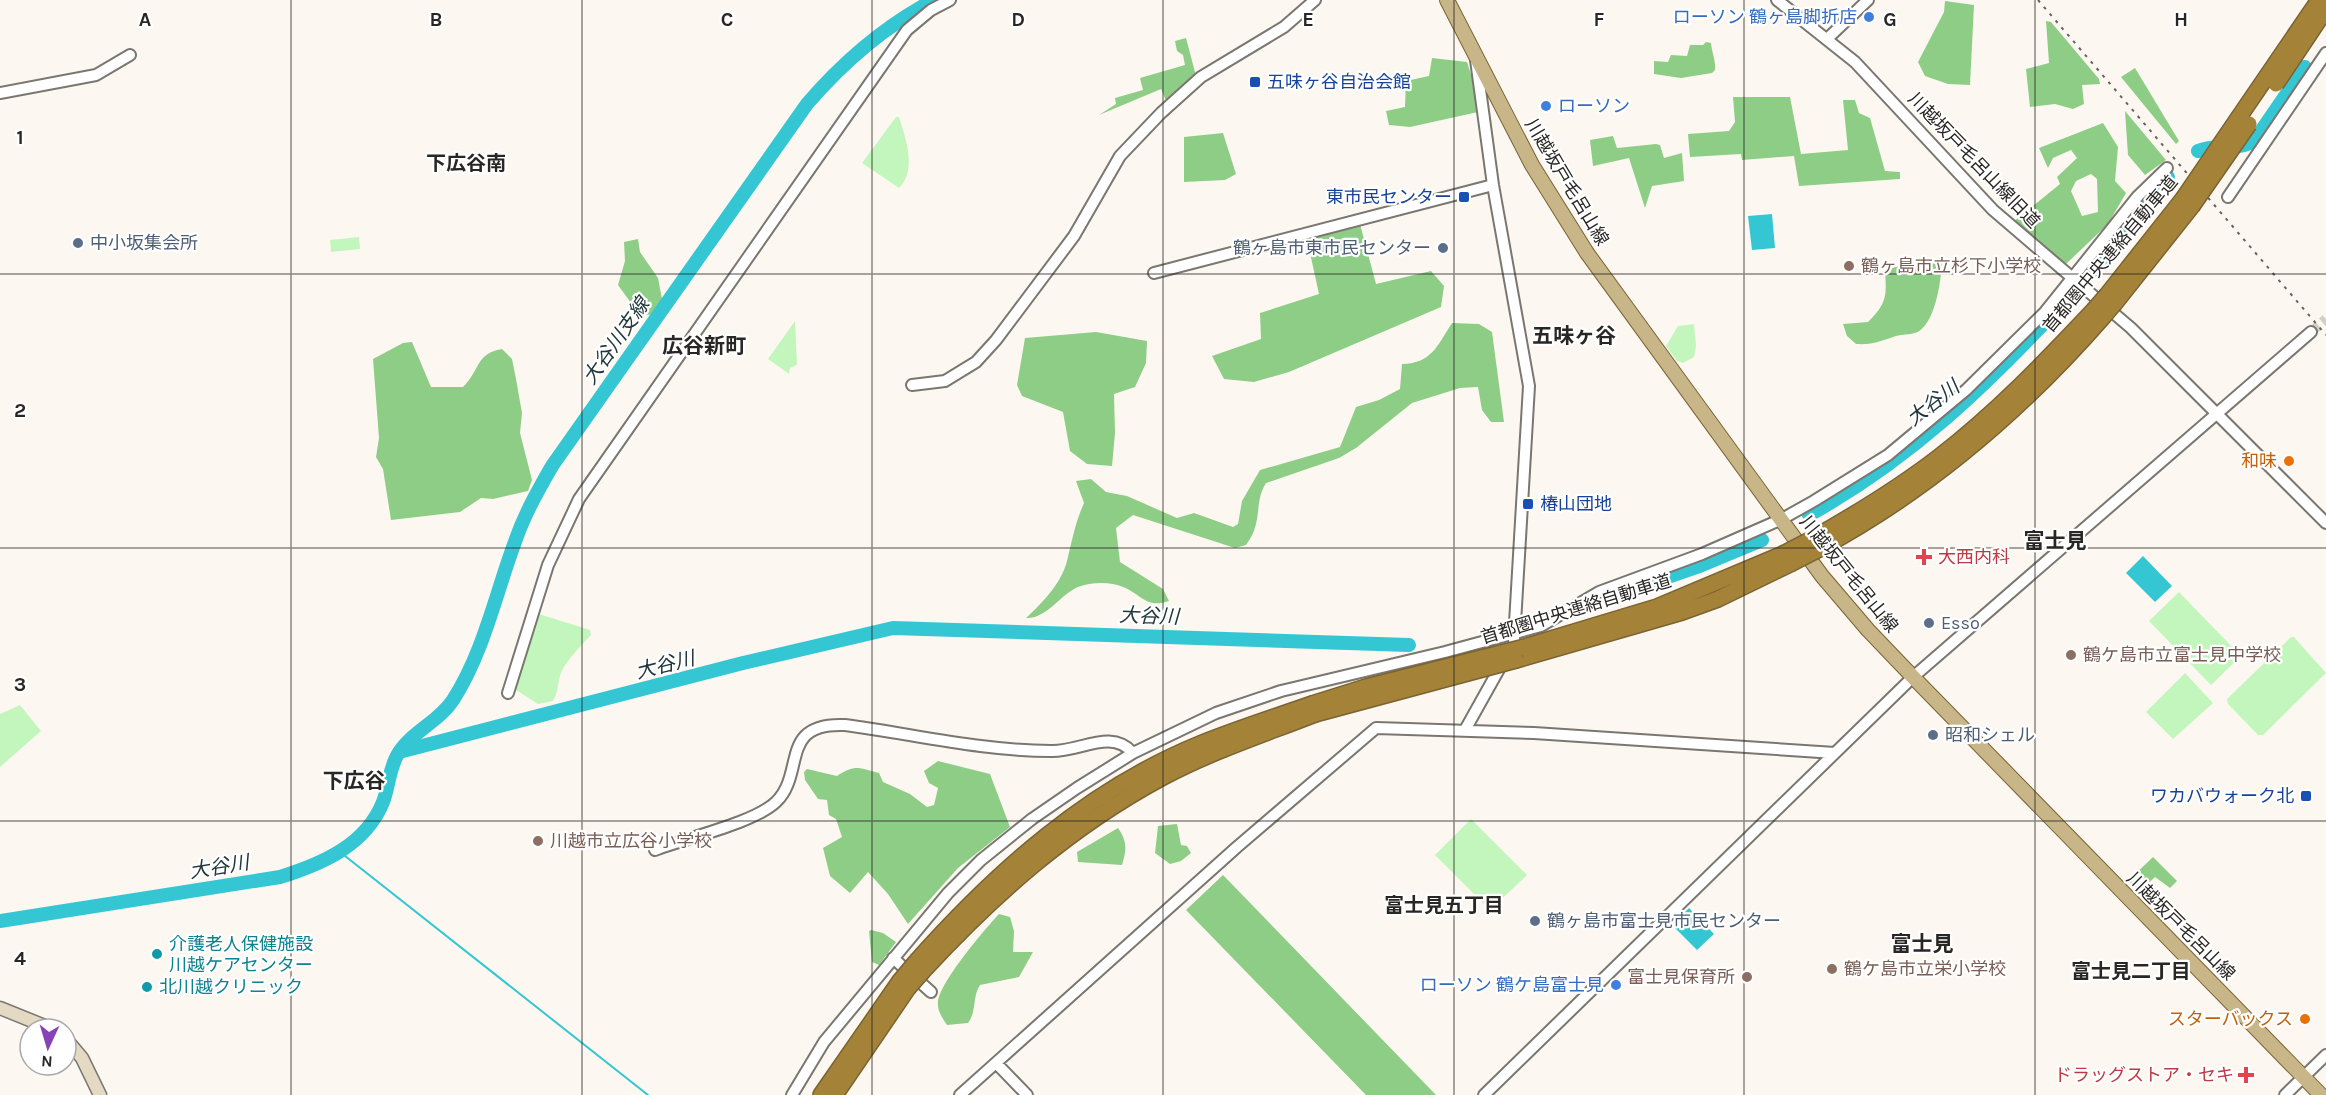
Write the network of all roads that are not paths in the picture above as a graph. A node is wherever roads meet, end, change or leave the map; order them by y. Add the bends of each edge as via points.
1 (950, 0) edge
2 (1316, 0) edge
3 (1447, 0) edge
4 (1777, 0) edge
5 (1868, 0) edge
6 (2319, 0) edge
7 (2326, 9) edge
8 (1828, 38) junction
9 (2326, 53) edge
10 (129, 55) dead end
11 (1475, 55) junction
12 (0, 93) edge
13 (2166, 168) dead end
14 (1493, 185) junction
15 (2228, 197) dead end
16 (2188, 203) junction
17 (1154, 273) dead end
18 (2075, 278) junction
19 (2311, 332) tunnel mouth
20 (912, 385) dead end
21 (2218, 414) junction
22 (1782, 519) junction
23 (2326, 523) edge
24 (1518, 647) junction
25 (1913, 678) junction
26 (508, 693) dead end
27 (1465, 730) junction
28 (1133, 753) junction
29 (1835, 753) junction
30 (655, 850) dead end
31 (893, 958) junction
32 (904, 984) junction
33 (931, 992) dead end
34 (0, 1008) edge
35 (22, 1017) edge
36 (78, 1053) edge
37 (2326, 1054) edge
38 (996, 1063) junction
39 (2303, 1077) junction
40 (100, 1095) edge
41 (792, 1095) edge
42 (821, 1095) edge
43 (835, 1095) edge
44 (960, 1095) edge
45 (1027, 1095) edge
46 (1484, 1095) edge
47 (2285, 1095) edge
48 (2321, 1095) edge

1 - 26 street via 908,30 579,499 548,565
2 - 20 street via 1284,27 1202,77 1120,156 1074,236 976,362 945,381
3 - 11 main road, 川越坂戸毛呂山線
4 - 8 street, 川越坂戸毛呂山線旧道
5 - 8 street
6 - 16 highway, 首都圏中央連絡自動車道, bridge
7 - 16 highway, 首都圏中央連絡自動車道, bridge
8 - 18 street, 川越坂戸毛呂山線旧道 via 1890,96 1993,210
9 - 15 street
10 - 12 street via 96,75
11 - 14 street
11 - 22 main road, 川越坂戸毛呂山線 via 1532,165 1587,253
13 - 18 street via 2138,196
14 - 17 street
14 - 24 street via 1529,387
16 - 24 highway, 首都圏中央連絡自動車道, bridge via 2061,365 1966,451 1895,504 1718,599 1682,612
18 - 21 street, 川越坂戸毛呂山線旧道
18 - 22 street via 2004,354 1923,427 1888,455
19 - 21 street
21 - 23 street, 川越坂戸毛呂山線旧道
21 - 25 street
22 - 24 street via 1599,592 1540,626
22 - 25 main road, 川越坂戸毛呂山線 via 1828,583
24 - 27 street
24 - 28 street via 1250,700
24 - 32 highway, 首都圏中央連絡自動車道, bridge via 1366,687 1314,709 1199,745 1129,780 1060,826 1000,875 956,917
25 - 29 street
25 - 39 main road, 川越坂戸毛呂山線
27 - 29 street
27 - 38 street via 1376,728
28 - 30 street via 1117,741 1051,752 845,725 826,726 809,734 798,746 785,790 767,810
28 - 31 street via 1032,819 981,860
29 - 46 street
31 - 33 street
31 - 41 street via 824,1042
32 - 42 highway, 首都圏中央連絡自動車道
32 - 43 highway, 首都圏中央連絡自動車道
34 - 35 main road
36 - 40 main road
37 - 39 street
38 - 44 street
38 - 45 street
39 - 47 street
39 - 48 main road, 川越坂戸毛呂山線

